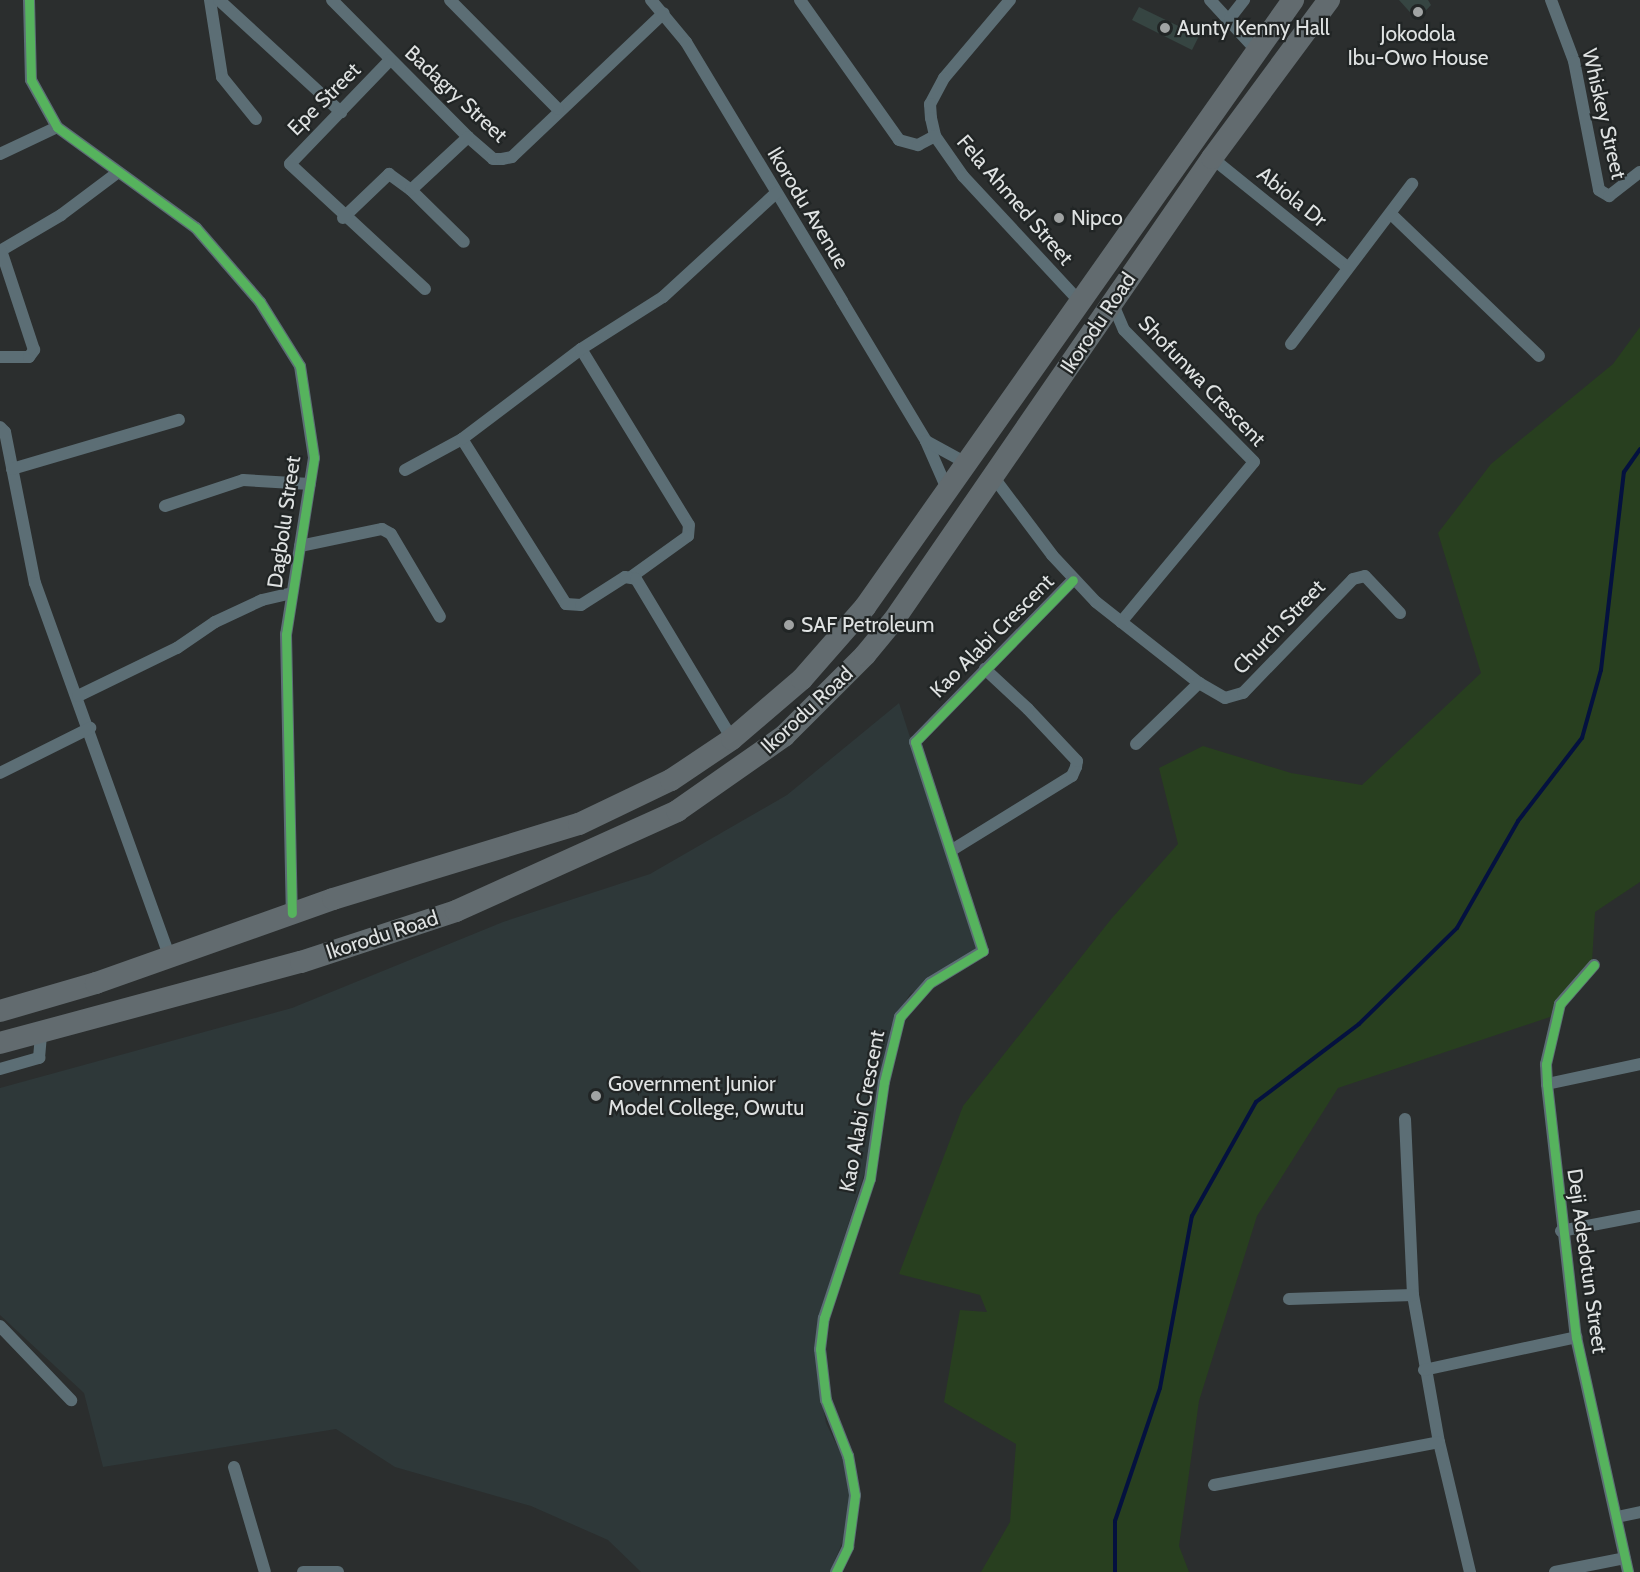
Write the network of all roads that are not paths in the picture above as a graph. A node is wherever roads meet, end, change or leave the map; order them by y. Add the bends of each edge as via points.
1 (29, 0) edge
2 (210, 0) edge
3 (219, 0) edge
4 (332, 0) edge
5 (450, 0) edge
6 (651, 0) edge
7 (800, 0) edge
8 (1010, 0) edge
9 (1210, 0) edge
10 (1245, 0) edge
11 (1293, 0) edge
12 (1329, 0) edge
13 (1551, 0) edge
14 (664, 13) junction
15 (1230, 18) junction
16 (1256, 50) junction
17 (390, 60) junction
18 (558, 109) junction
19 (341, 112) junction
20 (256, 119) dead end
21 (57, 127) junction
22 (935, 136) junction
23 (468, 137) junction
24 (0, 154) edge
25 (1212, 158) junction
26 (117, 172) junction
27 (1640, 172) edge
28 (1412, 184) dead end
29 (411, 190) junction
30 (776, 193) junction
31 (1391, 214) junction
32 (343, 218) junction
33 (464, 242) dead end
34 (1, 250) edge
35 (1347, 267) junction
36 (425, 289) dead end
37 (1112, 302) junction
38 (1081, 303) junction
39 (1291, 344) dead end
40 (581, 349) junction
41 (1539, 356) dead end
42 (0, 357) edge
43 (179, 420) dead end
44 (0, 427) edge
45 (462, 439) junction
46 (926, 441) junction
47 (968, 464) junction
48 (12, 469) junction
49 (405, 470) dead end
50 (992, 475) junction
51 (310, 484) junction
52 (948, 492) junction
53 (165, 506) dead end
54 (300, 546) junction
55 (631, 577) junction
56 (1073, 580) junction
57 (292, 593) junction
58 (1400, 613) dead end
59 (440, 617) dead end
60 (1121, 622) junction
61 (985, 669) junction
62 (1199, 683) junction
63 (78, 696) junction
64 (90, 728) junction
65 (732, 739) junction
66 (1136, 744) dead end
67 (0, 772) edge
68 (952, 850) junction
69 (292, 913) junction
70 (169, 955) junction
71 (1594, 965) dead end
72 (0, 1011) edge
73 (41, 1034) junction
74 (0, 1043) edge
75 (1640, 1064) edge
76 (0, 1069) edge
77 (1547, 1084) junction
78 (1405, 1119) dead end
79 (1640, 1216) edge
80 (1561, 1231) junction
81 (1413, 1295) junction
82 (1289, 1299) dead end
83 (0, 1326) edge
84 (1576, 1336) junction
85 (1424, 1370) junction
86 (71, 1400) dead end
87 (1439, 1442) junction
88 (234, 1467) dead end
89 (1214, 1485) dead end
90 (1640, 1512) edge
91 (1617, 1517) junction
92 (1625, 1558) junction
93 (265, 1572) edge
94 (303, 1572) edge
95 (338, 1572) edge
96 (836, 1572) edge
97 (1470, 1572) edge
98 (1555, 1572) edge
99 (1628, 1572) edge

1 - 21 street, Dagbolu Street via 31,80
2 - 20 street via 222,77
3 - 19 street
4 - 17 street, Badagry Street
5 - 18 street
6 - 14 street, Ikorodu Avenue
7 - 22 street via 899,140 918,145
8 - 22 street, Fela Ahmed Street via 935,92 930,104
9 - 15 street
10 - 15 street
11 - 16 highway, Ikorodu Road
12 - 25 highway, Ikorodu Road
13 - 27 street, Whiskey Street via 1574,61 1599,190 1609,196
14 - 18 street, Badagry Street
14 - 30 street, Ikorodu Avenue
15 - 16 street
16 - 38 highway, Ikorodu Road
17 - 19 street, Epe Street
17 - 23 street, Badagry Street
18 - 23 street, Badagry Street via 512,157 493,159
19 - 32 street, Epe Street via 290,164
21 - 24 street
21 - 26 street, Dagbolu Street
22 - 38 street, Fela Ahmed Street via 963,176
23 - 29 street
25 - 35 street, Abiola Dr
25 - 37 highway, Ikorodu Road
26 - 34 street via 62,215
26 - 51 street, Dagbolu Street via 196,228 285,338 300,366 307,397 314,458
28 - 31 street
29 - 32 street via 389,174
29 - 33 street
30 - 40 street via 663,297
30 - 46 street, Ikorodu Avenue
31 - 35 street
31 - 41 street
32 - 36 street
34 - 42 street via 34,350 29,357
35 - 39 street
37 - 50 highway, Ikorodu Road
37 - 60 street, Shofunwa Crescent via 1124,330 1254,462
38 - 47 highway, Ikorodu Road
40 - 45 street
40 - 55 street via 689,525 688,536
43 - 48 street
44 - 48 street
45 - 49 street
45 - 55 street via 566,604 581,605
46 - 47 street
46 - 52 street, Ikorodu Avenue
47 - 52 highway, Ikorodu Road
48 - 63 street via 35,583
50 - 56 street, Church Street
50 - 73 highway, Ikorodu Road via 865,655 784,736 677,811 456,911 349,948
51 - 53 street via 243,480
51 - 54 street, Dagbolu Street
52 - 65 highway, Ikorodu Road via 832,647
54 - 57 street, Dagbolu Street
54 - 59 street via 382,529 391,534
55 - 65 street
56 - 60 street, Church Street
56 - 61 street, Kao Alabi Crescent
57 - 63 street via 262,600 224,618 177,648
57 - 69 street, Dagbolu Street via 285,694
58 - 62 street, Church Street via 1365,576 1359,576 1320,608 1243,693 1225,698
60 - 62 street, Church Street
61 - 68 street, Kao Alabi Crescent via 915,742
61 - 68 street via 1077,762 1072,776
62 - 66 street
63 - 64 street
64 - 67 street
64 - 70 street
65 - 69 highway, Ikorodu Road via 671,780 579,824
68 - 96 street, Kao Alabi Crescent via 983,951 930,983 900,1017 884,1082 870,1179 820,1332 830,1418 848,1456 855,1495 848,1547
69 - 70 highway, Ikorodu Road
70 - 72 highway, Ikorodu Road via 96,984
71 - 77 street, Deji Adedotun Street via 1560,1004 1546,1064
73 - 74 highway, Ikorodu Road
73 - 76 street via 39,1058
75 - 77 street
77 - 80 street, Deji Adedotun Street
78 - 81 street
79 - 80 street
80 - 84 street, Deji Adedotun Street
81 - 82 street
81 - 85 street
83 - 86 street
84 - 85 street
84 - 91 street, Deji Adedotun Street
85 - 87 street
87 - 89 street
87 - 97 street
88 - 93 street
90 - 91 street
91 - 92 street, Deji Adedotun Street
92 - 98 street
92 - 99 street, Deji Adedotun Street
94 - 95 street

